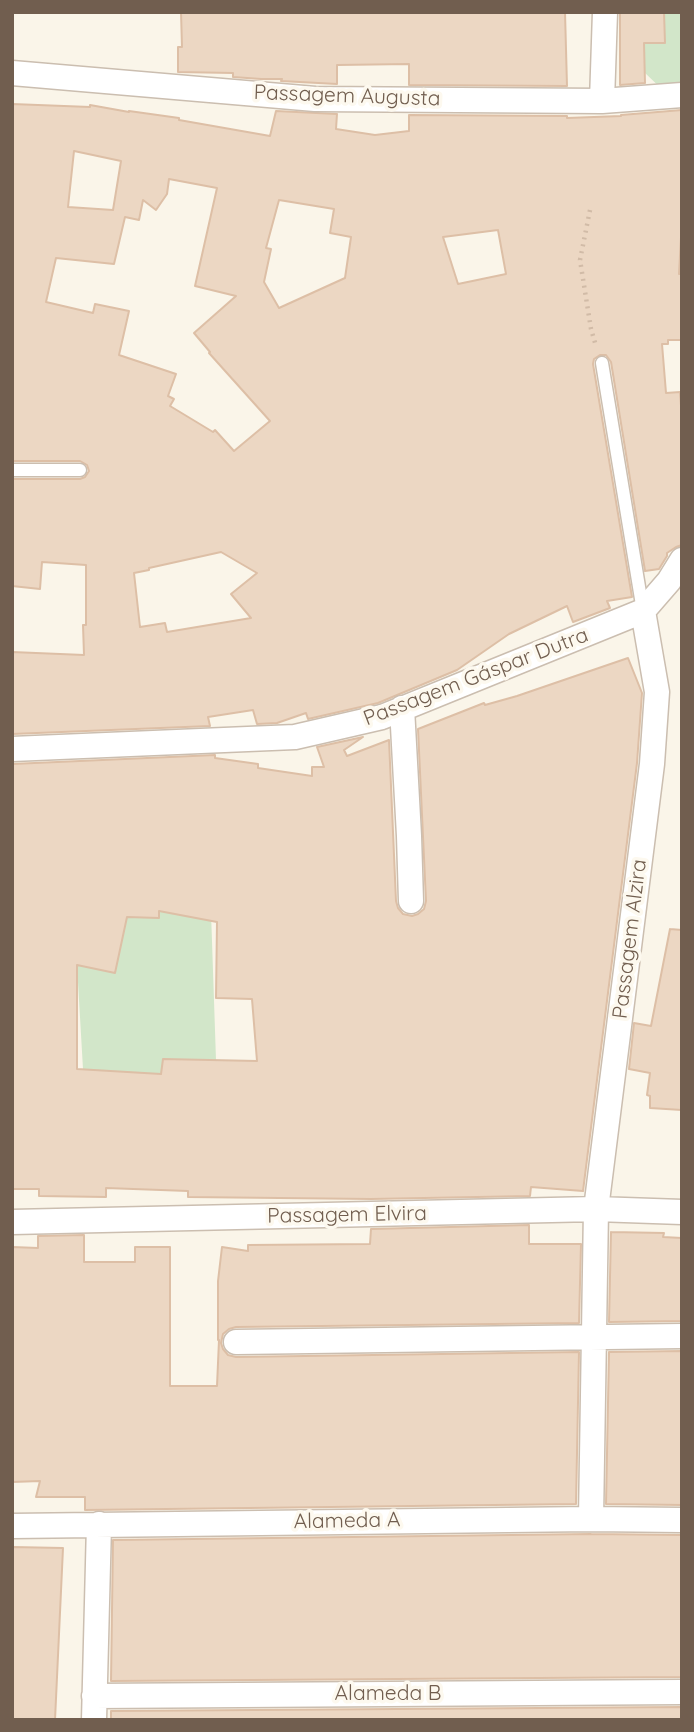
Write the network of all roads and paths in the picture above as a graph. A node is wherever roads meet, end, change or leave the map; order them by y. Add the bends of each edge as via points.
1 (605, 12) edge
2 (12, 74) edge
3 (682, 95) edge
4 (601, 101) junction
5 (590, 210) dead end
6 (602, 363) joint
7 (12, 470) edge
8 (80, 470) dead end
9 (682, 560) edge
10 (643, 611) junction
11 (402, 708) junction
12 (12, 749) edge
13 (411, 901) dead end
14 (597, 1209) junction
15 (682, 1212) edge
16 (12, 1222) edge
17 (594, 1336) junction
18 (682, 1336) edge
19 (236, 1342) dead end
20 (591, 1519) junction
21 (682, 1520) edge
22 (99, 1524) junction
23 (12, 1526) edge
24 (682, 1692) edge
25 (94, 1708) edge

1 - 4 street
2 - 4 street, Passagem Augusta via 315,99
3 - 4 street, Passagem Augusta
5 - 6 path via 580,260 591,329
6 - 10 lane, Passagem Alzira
7 - 8 lane
9 - 10 street
10 - 11 street, Passagem Gáspar Dutra
10 - 14 street, Passagem Alzira via 657,692 652,764
11 - 12 street, Passagem Gáspar Dutra via 295,737
11 - 13 street
14 - 15 street, Passagem Elvira
14 - 16 street, Passagem Elvira
14 - 17 street, Passagem Alzira
17 - 18 street
17 - 19 street
17 - 20 street, Passagem Alzira
20 - 21 street, Alameda A
20 - 22 street, Alameda A
22 - 23 street, Alameda A
22 - 25 street
24 - 25 street, Alameda B

